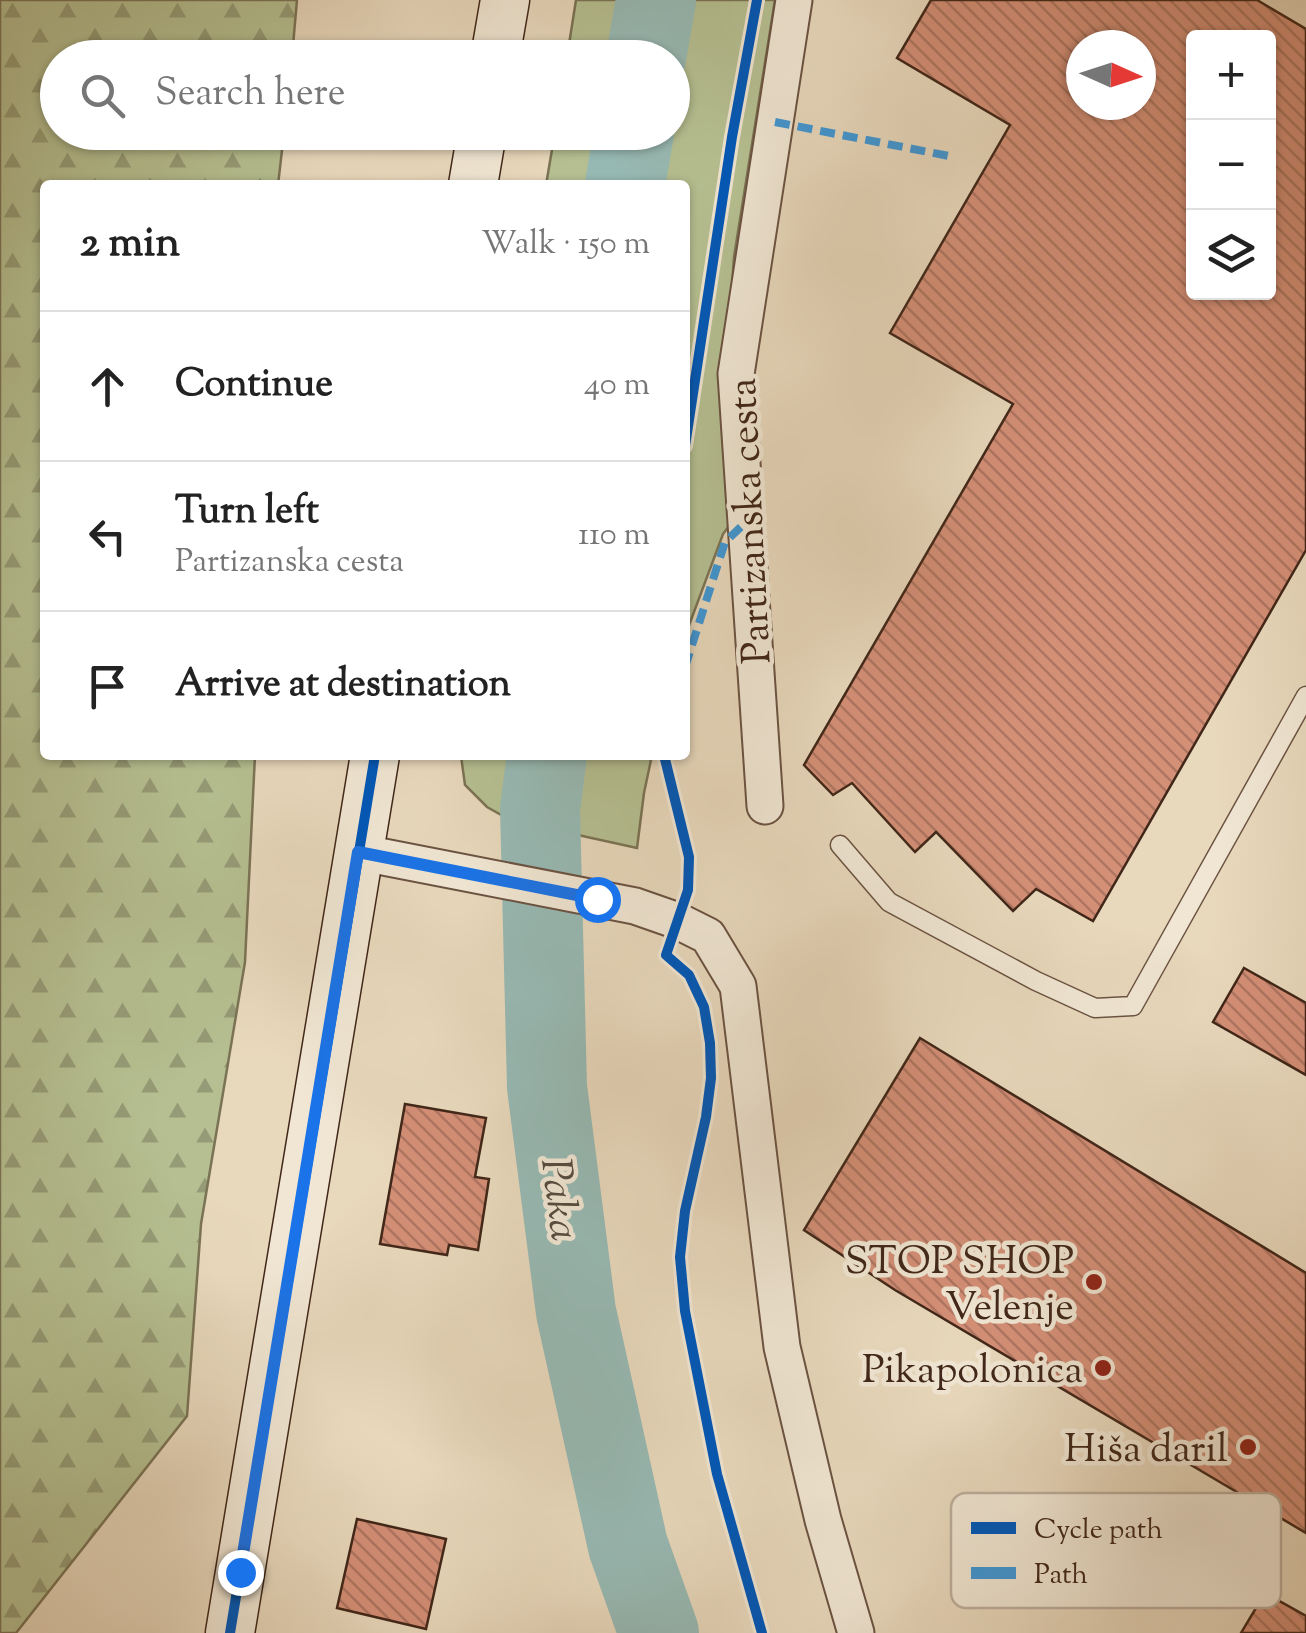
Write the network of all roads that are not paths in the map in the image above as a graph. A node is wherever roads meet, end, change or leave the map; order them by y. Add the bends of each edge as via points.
1 (505, 0) edge
2 (794, 0) edge
3 (498, 40) edge
4 (479, 150) edge
5 (475, 180) edge
6 (1306, 696) edge
7 (374, 760) edge
8 (765, 806) dead end
9 (840, 845) dead end
10 (358, 852) junction
11 (230, 1633) edge
12 (856, 1633) edge

1 - 3 main road
2 - 8 street, Partizanska cesta via 736,374
4 - 5 main road
6 - 9 lane via 1133,1006 1096,1008 889,902
7 - 10 main road
10 - 11 main road
10 - 12 street via 636,906 708,936 738,986 782,1347

